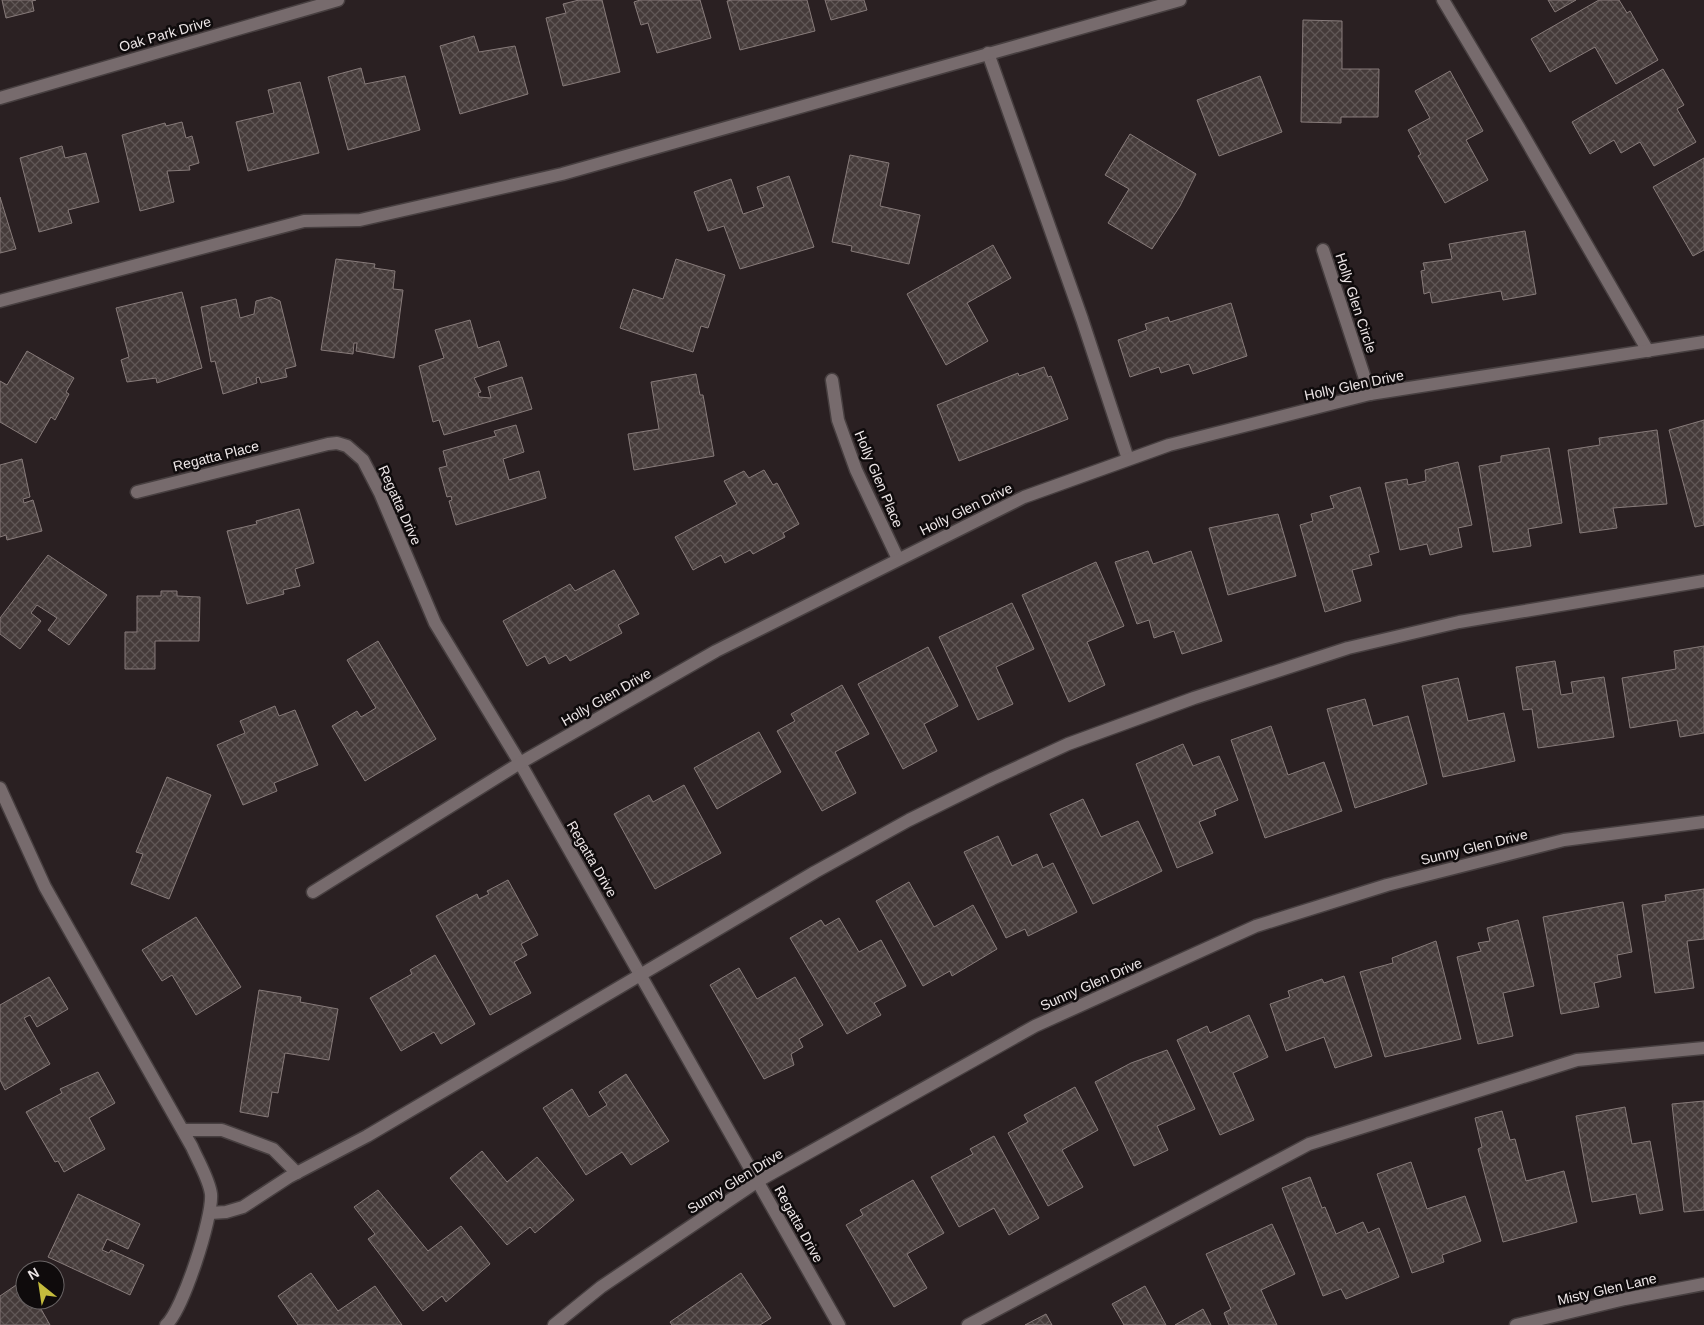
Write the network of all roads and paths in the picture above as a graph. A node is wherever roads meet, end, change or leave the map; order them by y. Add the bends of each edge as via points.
1 (338, 0) edge
2 (1180, 0) edge
3 (1443, 0) edge
4 (305, 4) edge
5 (988, 53) junction
6 (0, 98) edge
7 (1323, 250) dead end
8 (0, 301) edge
9 (1704, 342) edge
10 (1648, 351) junction
11 (832, 380) dead end
12 (1370, 394) junction
13 (303, 449) joint
14 (1128, 459) junction
15 (136, 492) dead end
16 (898, 559) junction
17 (1704, 581) edge
18 (520, 763) junction
19 (0, 788) edge
20 (1704, 822) edge
21 (313, 892) dead end
22 (640, 974) junction
23 (1704, 1048) edge
24 (183, 1130) junction
25 (297, 1173) junction
26 (758, 1181) junction
27 (210, 1213) junction
28 (1704, 1284) edge
29 (166, 1325) edge
30 (554, 1325) edge
31 (838, 1325) edge
32 (968, 1325) edge
33 (1516, 1325) edge

1 - 4 street, Oak Park Drive
2 - 5 street
3 - 10 street
4 - 6 street, Oak Park Drive
5 - 8 street via 562,174 360,220 304,221
5 - 14 street
7 - 12 street, Holly Glen Circle
9 - 10 street, Holly Glen Drive
10 - 12 street, Holly Glen Drive
11 - 16 street, Holly Glen Place via 838,420 856,470
12 - 14 street, Holly Glen Drive via 1169,445
13 - 15 street, Regatta Place
13 - 18 street, Regatta Drive via 337,443 347,446 363,460 435,623
14 - 16 street, Holly Glen Drive via 1024,497
16 - 18 street, Holly Glen Drive via 716,651
17 - 22 street via 1449,624 1348,648 1185,701 1068,744 909,820
18 - 21 street, Holly Glen Drive
18 - 22 street, Regatta Drive
19 - 24 street via 45,886
20 - 26 street, Sunny Glen Drive via 1564,840 1387,885 1256,926 1035,1026
22 - 25 street via 366,1136
22 - 26 street, Regatta Drive
23 - 32 street via 1577,1060 1309,1144
24 - 25 street via 222,1130 273,1149
24 - 27 street via 211,1193
25 - 27 street via 243,1207
26 - 30 street, Sunny Glen Drive via 600,1287
26 - 31 street, Regatta Drive
27 - 29 street via 184,1292
28 - 33 street, Misty Glen Lane

